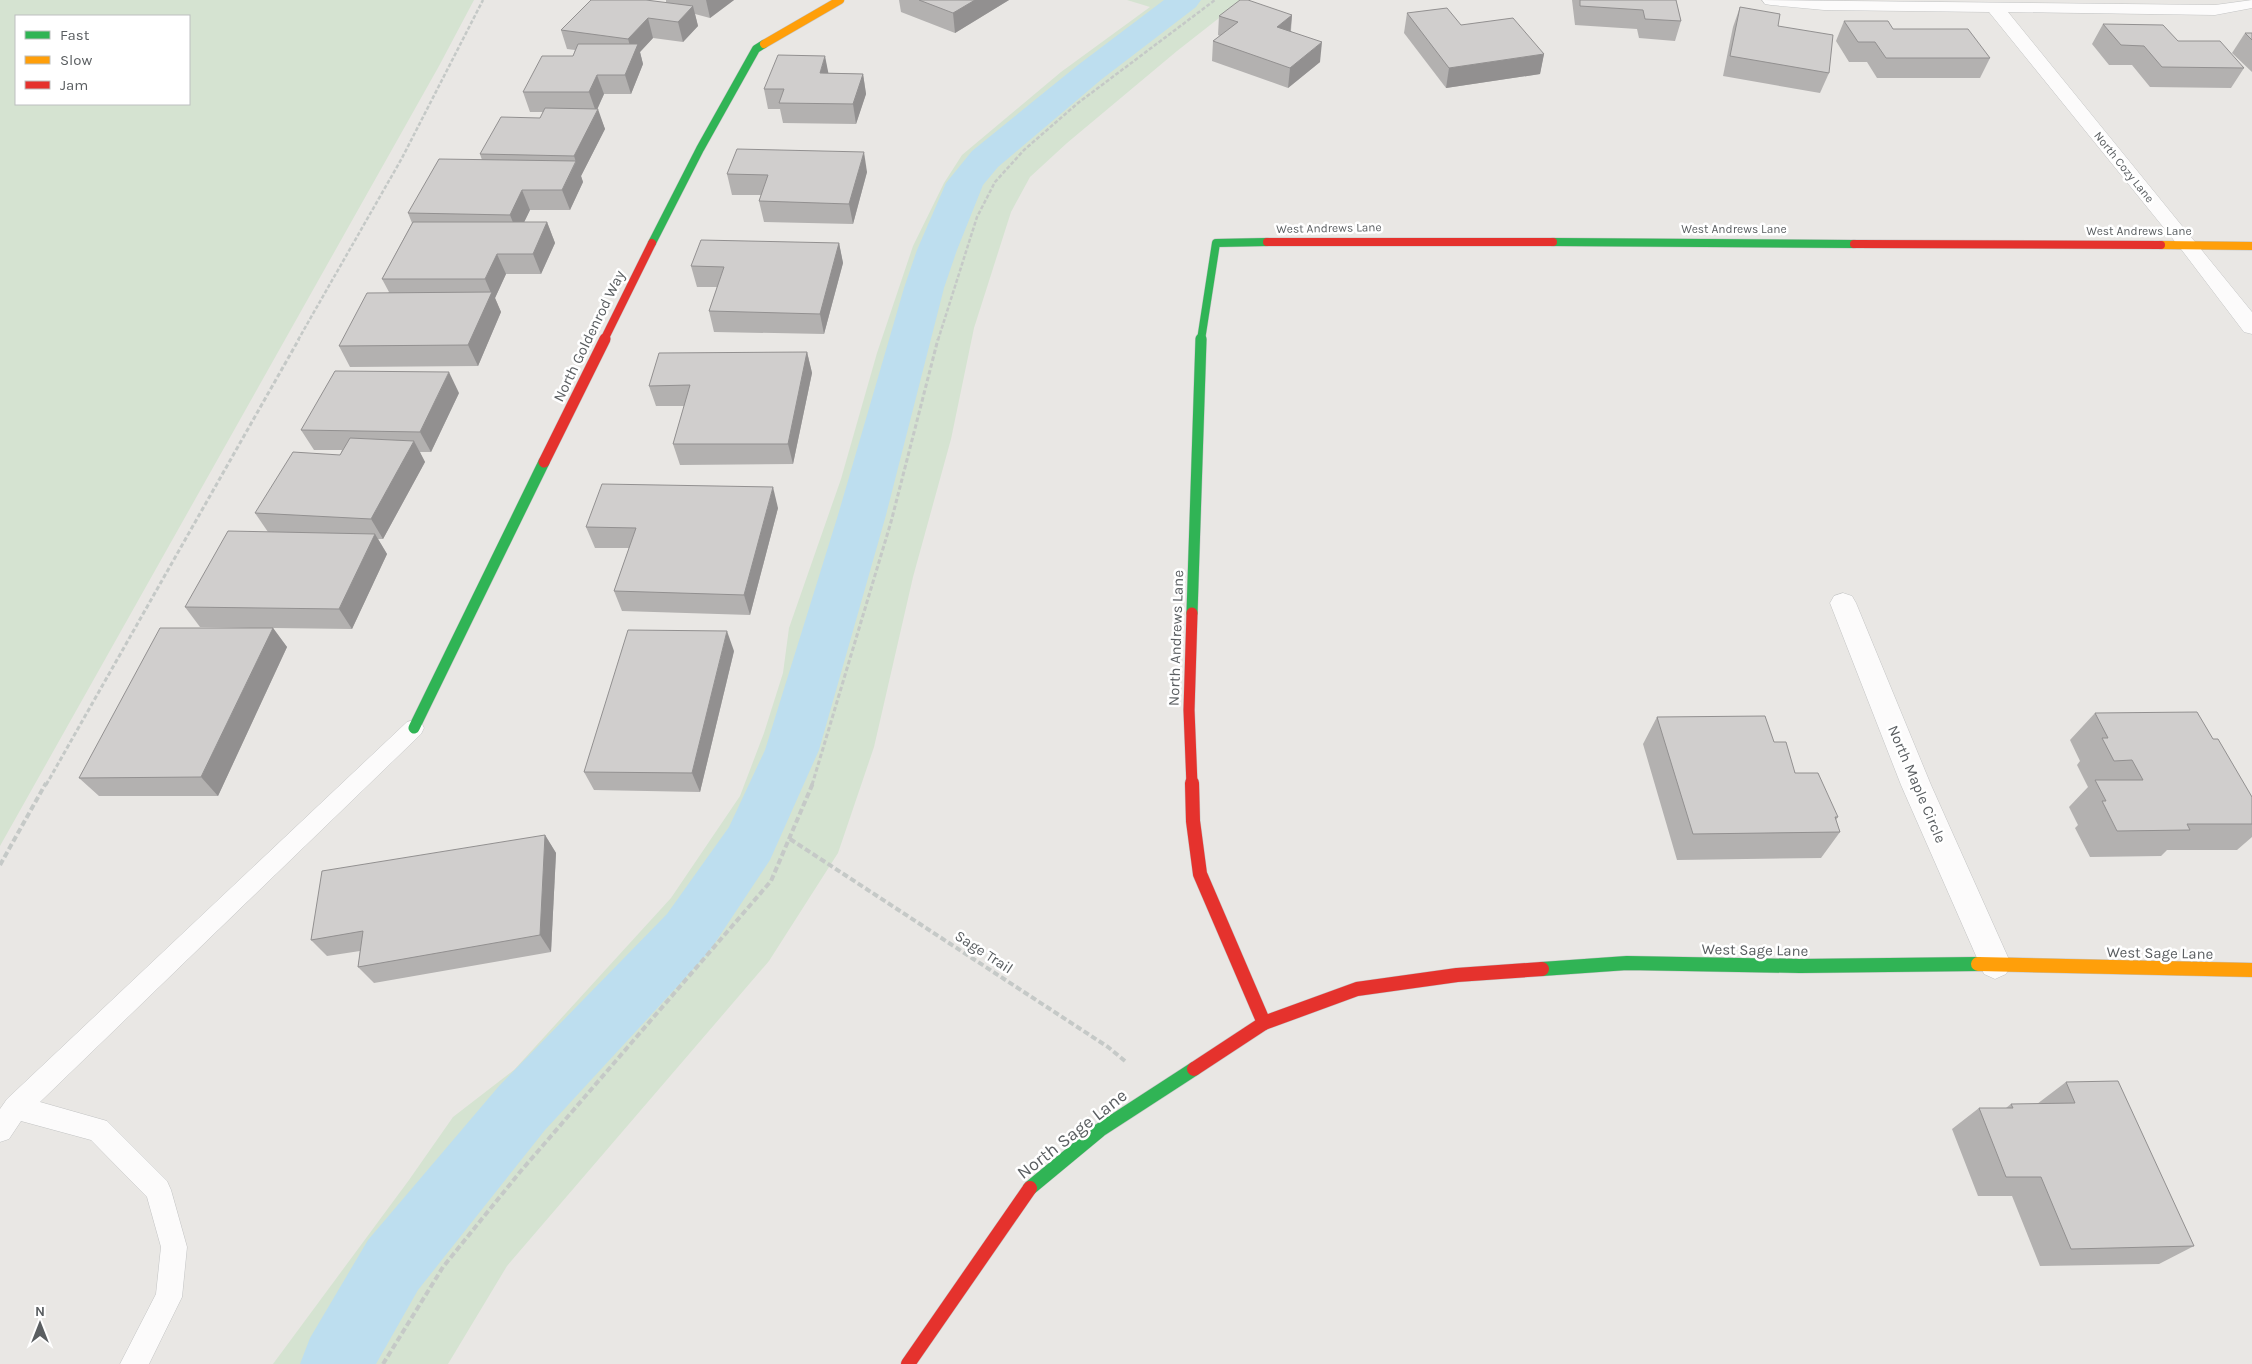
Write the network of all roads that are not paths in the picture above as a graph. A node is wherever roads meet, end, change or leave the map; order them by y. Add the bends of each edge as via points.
1 (840, 0) edge
2 (1771, 0) edge
3 (2252, 3) edge
4 (1994, 7) junction
5 (1216, 242) joint
6 (2188, 245) junction
7 (2252, 246) edge
8 (2252, 327) edge
9 (1843, 602) dead end
10 (414, 728) joint
11 (1995, 964) junction
12 (2252, 970) edge
13 (1264, 1023) junction
14 (16, 1108) junction
15 (0, 1130) edge
16 (134, 1364) edge
17 (908, 1364) edge

1 - 10 street, North Goldenrod Way via 756,49 700,149 637,273
2 - 4 street via 1824,5
3 - 4 street via 2215,10
4 - 6 street, North Cozy Lane
5 - 6 street, West Andrews Lane
5 - 13 street, North Andrews Lane via 1200,346 1189,710 1193,821 1200,874
6 - 7 street, West Andrews Lane
6 - 8 street, North Cozy Lane
9 - 11 street, North Maple Circle via 1916,785
10 - 14 lane
11 - 12 street, West Sage Lane
11 - 13 street, West Sage Lane via 1800,966 1627,963 1457,975 1357,990
13 - 17 street, North Sage Lane via 1100,1130 1027,1190
14 - 15 lane
14 - 16 lane via 98,1130 158,1190 174,1247 169,1297

